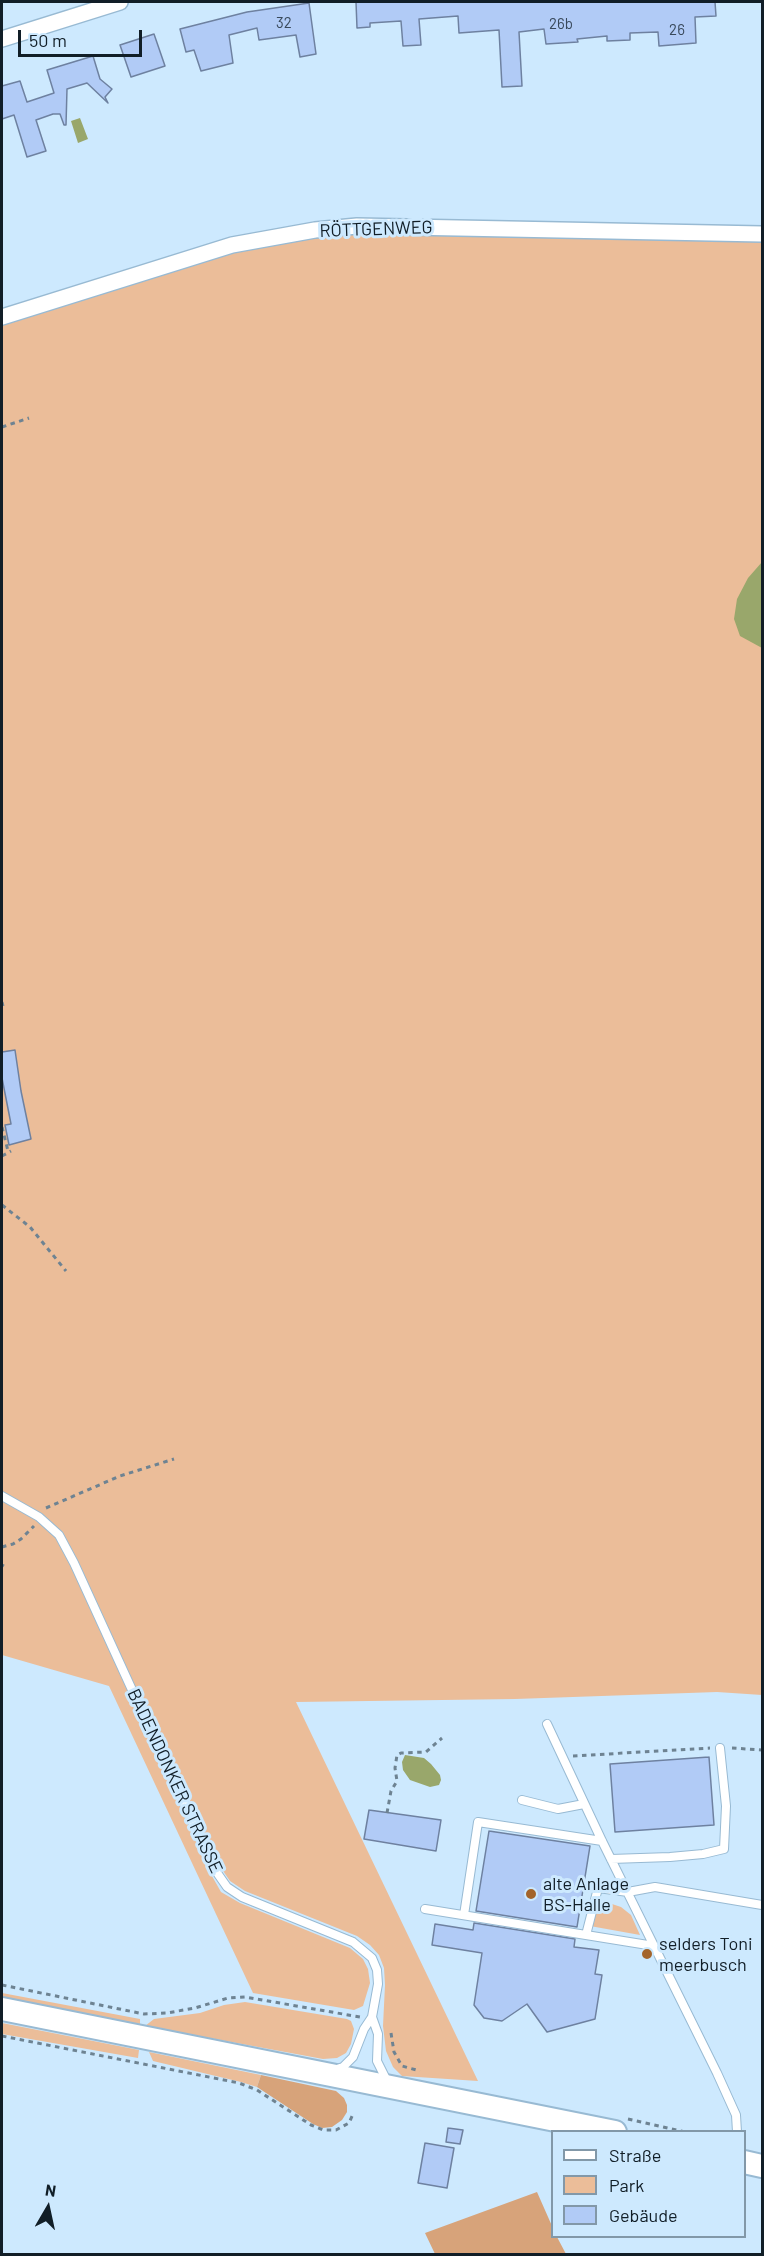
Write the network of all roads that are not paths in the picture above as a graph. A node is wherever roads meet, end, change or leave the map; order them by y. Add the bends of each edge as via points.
1 (120, 2) edge
2 (2, 39) edge
3 (762, 234) edge
4 (2, 317) edge
5 (2, 1496) edge
6 (547, 1724) dead end
7 (720, 1748) road end
8 (522, 1800) dead end
9 (584, 1804) junction
10 (602, 1841) junction
11 (611, 1859) junction
12 (628, 1892) junction
13 (762, 1905) edge
14 (425, 1909) dead end
15 (464, 1916) junction
16 (586, 1935) junction
17 (654, 1946) junction
18 (2, 2009) edge
19 (372, 2017) junction
20 (326, 2074) junction
21 (392, 2086) junction
22 (620, 2125) edge
23 (737, 2130) edge
24 (746, 2162) edge
25 (762, 2166) edge

1 - 2 street
3 - 4 street, RÖTTGENWEG via 357,226 325,229 232,245
5 - 19 lane, BADENDONKER STRASSE via 39,1516 59,1535 227,1887 365,1951 372,1958 378,1984
6 - 9 lane
7 - 11 lane via 726,1806 724,1849 670,1857
8 - 9 lane via 558,1809
9 - 10 lane
10 - 11 lane
10 - 15 lane via 506,1822 478,1822
11 - 12 lane
12 - 13 lane via 655,1887
12 - 16 lane via 598,1888
12 - 17 lane
14 - 15 lane
15 - 16 lane
16 - 17 lane
17 - 23 lane via 662,1970 736,2115
18 - 20 main road
19 - 20 lane, BADENDONKER STRASSE via 353,2057 343,2067
19 - 21 lane, BADENDONKER STRASSE via 378,2034 377,2061
20 - 21 main road
21 - 22 main road
24 - 25 main road

